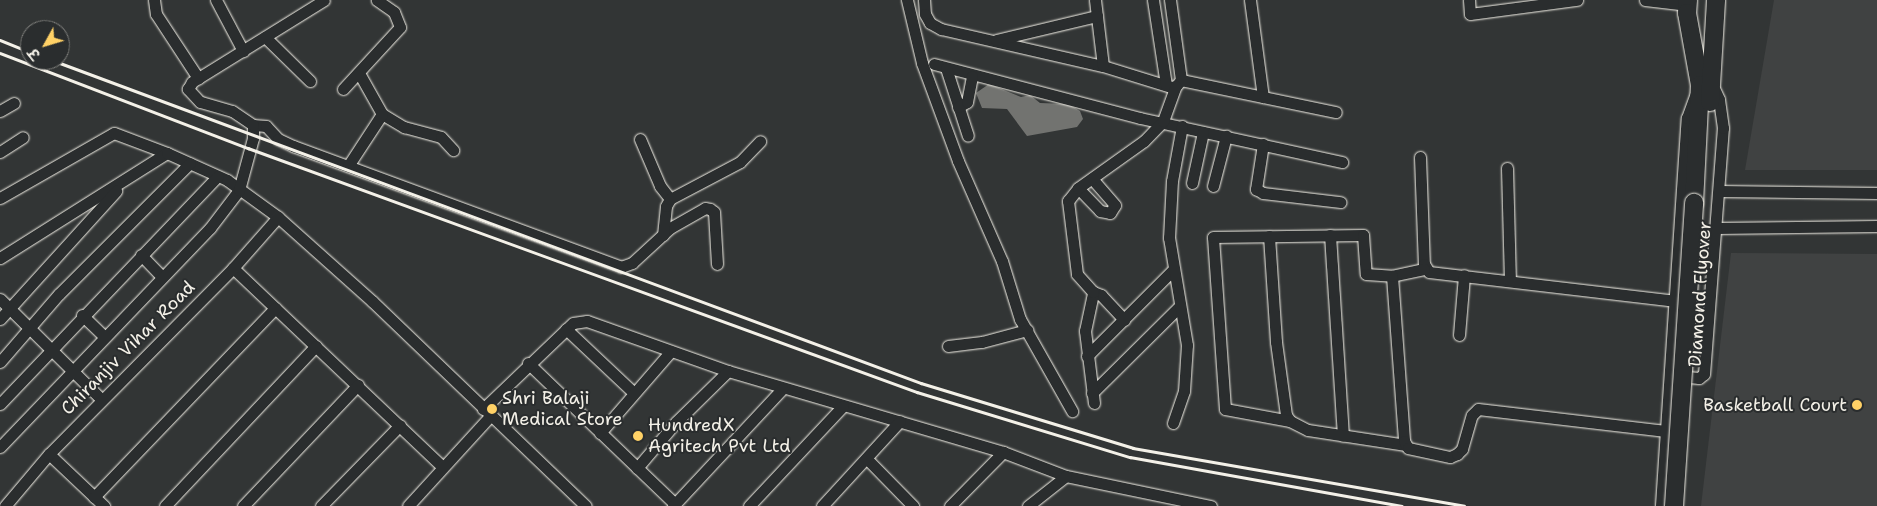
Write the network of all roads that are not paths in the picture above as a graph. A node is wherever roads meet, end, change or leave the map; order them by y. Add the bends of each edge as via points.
1 (154, 0) edge
2 (216, 0) edge
3 (324, 0) edge
4 (377, 0) edge
5 (907, 0) edge
6 (924, 0) edge
7 (1095, 0) edge
8 (1153, 0) edge
9 (1170, 0) edge
10 (1250, 0) edge
11 (1469, 0) edge
12 (1577, 0) edge
13 (1645, 0) edge
14 (1716, 0) edge
15 (1688, 2) edge
16 (1097, 16) junction
17 (265, 37) junction
18 (992, 41) junction
19 (244, 52) junction
20 (934, 64) dead end
21 (1103, 66) junction
22 (946, 68) junction
23 (359, 73) junction
24 (972, 76) junction
25 (198, 78) junction
26 (310, 81) dead end
27 (1175, 84) junction
28 (1705, 84) junction
29 (344, 89) dead end
30 (1263, 97) junction
31 (14, 103) dead end
32 (958, 107) junction
33 (0, 111) edge
34 (1336, 112) dead end
35 (382, 114) junction
36 (1163, 121) junction
37 (254, 125) junction
38 (1182, 126) junction
39 (1704, 127) junction
40 (1203, 132) junction
41 (968, 136) dead end
42 (1226, 136) junction
43 (23, 137) dead end
44 (640, 139) dead end
45 (760, 141) dead end
46 (1263, 144) junction
47 (454, 150) dead end
48 (0, 152) edge
49 (167, 153) junction
50 (1420, 157) dead end
51 (1342, 162) dead end
52 (190, 163) junction
53 (348, 166) junction
54 (1506, 168) dead end
55 (218, 176) junction
56 (1092, 179) junction
57 (126, 182) junction
58 (1192, 183) dead end
59 (1213, 186) dead end
60 (1078, 188) junction
61 (239, 190) junction
62 (1719, 191) junction
63 (1877, 193) edge
64 (0, 198) edge
65 (670, 199) junction
66 (1340, 202) dead end
67 (278, 217) junction
68 (1877, 226) edge
69 (1717, 228) junction
70 (663, 235) junction
71 (1330, 235) junction
72 (1268, 236) junction
73 (141, 256) junction
74 (0, 258) edge
75 (717, 264) dead end
76 (233, 268) junction
77 (1424, 269) junction
78 (1173, 270) junction
79 (1464, 275) junction
80 (1392, 276) junction
81 (162, 277) junction
82 (1510, 280) junction
83 (1093, 292) junction
84 (0, 299) edge
85 (1676, 301) junction
86 (1180, 306) junction
87 (10, 308) junction
88 (275, 308) junction
89 (82, 315) junction
90 (0, 319) edge
91 (1124, 320) junction
92 (31, 328) junction
93 (566, 329) junction
94 (1027, 330) junction
95 (1459, 335) dead end
96 (104, 336) junction
97 (316, 346) junction
98 (948, 346) dead end
99 (52, 349) junction
100 (671, 351) junction
101 (1087, 356) junction
102 (0, 362) edge
103 (528, 363) junction
104 (73, 370) junction
105 (728, 371) junction
106 (1670, 376) junction
107 (358, 385) junction
108 (782, 389) junction
109 (634, 393) junction
110 (101, 399) junction
111 (0, 404) edge
112 (843, 406) junction
113 (1072, 411) dead end
114 (487, 412) junction
115 (900, 421) junction
116 (1290, 421) junction
117 (1173, 423) dead end
118 (400, 425) junction
119 (1666, 431) junction
120 (600, 432) junction
121 (1343, 436) junction
122 (1406, 445) junction
123 (0, 447) edge
124 (1003, 452) junction
125 (49, 454) junction
126 (867, 459) junction
127 (443, 467) junction
128 (637, 468) junction
129 (1066, 476) junction
130 (94, 497) junction
131 (828, 504) edge
132 (674, 505) edge
133 (5, 506) edge
134 (104, 506) edge
135 (165, 506) edge
136 (243, 506) edge
137 (322, 506) edge
138 (408, 506) edge
139 (586, 506) edge
140 (749, 506) edge
141 (913, 506) edge
142 (950, 506) edge
143 (1028, 506) edge
144 (1211, 506) edge
145 (1667, 506) edge
146 (1685, 506) edge

1 - 25 street via 156,14
2 - 19 street
3 - 17 street
4 - 23 street via 394,12 400,27
5 - 94 street via 922,64
6 - 18 street via 925,14 930,23 941,30
7 - 16 street
8 - 27 street
9 - 27 street
10 - 30 street
11 - 12 street via 1470,14
13 - 15 street
14 - 28 highway
15 - 28 highway
16 - 18 street
16 - 21 street
17 - 19 street
17 - 26 street
18 - 21 street
19 - 25 street
20 - 22 street
21 - 27 street
22 - 24 street
22 - 32 street
23 - 29 street
23 - 35 street
24 - 32 street via 967,102
24 - 36 street
25 - 37 street via 188,89 200,102 232,111
27 - 30 street
27 - 36 street
28 - 39 highway, Diamond Flyover
28 - 62 street via 1719,99 1723,128
28 - 85 street via 1689,105
30 - 34 street
31 - 33 street
32 - 41 street
35 - 47 street via 404,127 441,137
35 - 53 street
36 - 38 street
36 - 56 street via 1144,142
37 - 53 street via 266,126 278,139
37 - 61 street
38 - 40 street
38 - 78 street via 1170,210
39 - 145 highway, Diamond Flyover, bridge
39 - 146 highway, Diamond Flyover
40 - 42 street
40 - 58 street
42 - 46 street
42 - 59 street
43 - 48 street
44 - 65 street via 660,186
45 - 65 street via 740,162
46 - 51 street
46 - 66 street via 1256,189 1262,193
49 - 52 street
49 - 57 street
49 - 64 street via 114,132
50 - 77 street
52 - 55 street
52 - 92 street via 59,294
53 - 70 street via 621,267 632,263
54 - 82 street
55 - 61 street
55 - 73 street
56 - 60 street
56 - 60 street via 1115,205 1110,213 1100,211
57 - 74 street
57 - 87 street
60 - 83 street via 1068,200 1074,255 1080,280
61 - 67 street
61 - 81 street via 210,228
62 - 63 street
62 - 69 street
65 - 70 street
67 - 76 street, Chiranjiv Vihar Road
67 - 114 street via 372,301
68 - 69 street
69 - 106 street via 1704,374 1699,378
70 - 75 street via 710,208 714,212
71 - 72 street
71 - 80 street via 1363,236 1366,274
71 - 121 street
72 - 116 street via 1276,342 1286,415
72 - 116 street via 1213,237 1225,409
73 - 81 street
73 - 89 street
76 - 88 street
76 - 110 street, Chiranjiv Vihar Road
77 - 79 street
77 - 80 street
78 - 86 street
78 - 91 street
79 - 82 street
79 - 95 street
80 - 122 street
81 - 96 street
82 - 85 street
83 - 91 street via 1101,295
83 - 101 street via 1085,322
84 - 87 street
85 - 106 street
86 - 101 street via 1093,398
86 - 117 street via 1187,345 1184,391
87 - 90 street
87 - 92 street
88 - 97 street
88 - 130 street
89 - 96 street
89 - 99 street
91 - 101 street
92 - 99 street
92 - 102 street
93 - 100 street via 579,320 587,321
93 - 103 street
93 - 109 street
94 - 98 street via 982,342
94 - 113 street
96 - 104 street
97 - 107 street
97 - 135 street
99 - 104 street
99 - 111 street
100 - 105 street
100 - 109 street
103 - 114 street
103 - 120 street
104 - 110 street
104 - 123 street
105 - 108 street
105 - 128 street via 676,422
106 - 119 street
107 - 118 street
107 - 136 street
108 - 112 street
108 - 132 street
109 - 120 street
110 - 125 street, Chiranjiv Vihar Road
112 - 115 street
112 - 140 street
114 - 127 street
114 - 139 street
115 - 124 street
115 - 126 street
116 - 121 street via 1299,428
118 - 127 street
118 - 137 street
119 - 122 street via 1478,408 1472,415 1462,449 1457,454 1450,457 1423,453
119 - 145 street
120 - 128 street
121 - 122 street
124 - 129 street
124 - 142 street
125 - 130 street
125 - 133 street, Chiranjiv Vihar Road
126 - 131 street
126 - 141 street
127 - 138 street
128 - 132 street
129 - 143 street
129 - 144 street
130 - 134 street

